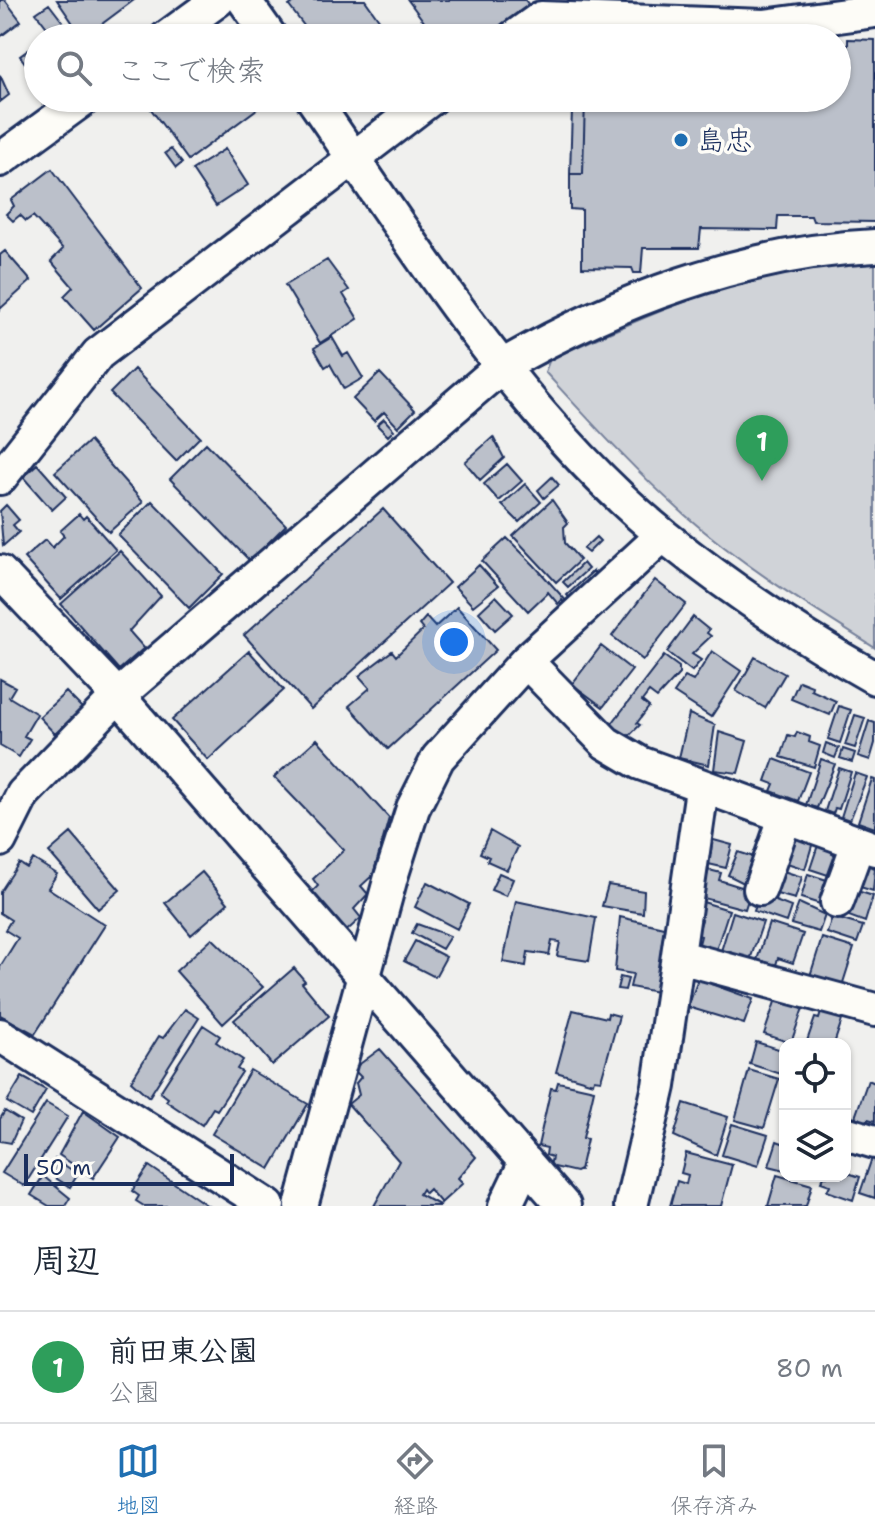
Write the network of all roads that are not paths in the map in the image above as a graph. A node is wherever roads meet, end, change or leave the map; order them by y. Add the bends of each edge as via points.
1 (218, 0) edge
2 (244, 0) edge
3 (875, 11) edge
4 (729, 13) edge
5 (185, 24) edge
6 (261, 24) edge
7 (533, 24) edge
8 (759, 24) edge
9 (779, 24) edge
10 (66, 112) edge
11 (322, 112) edge
12 (413, 112) edge
13 (353, 156) junction
14 (0, 160) edge
15 (875, 246) edge
16 (502, 366) junction
17 (0, 478) edge
18 (663, 535) junction
19 (0, 572) edge
20 (526, 661) junction
21 (875, 678) edge
22 (118, 696) junction
23 (702, 789) junction
24 (785, 818) junction
25 (0, 840) edge
26 (866, 846) edge
27 (760, 889) dead end
28 (837, 902) dead end
29 (680, 957) junction
30 (362, 976) junction
31 (875, 1010) edge
32 (0, 1035) edge
33 (851, 1135) edge
34 (875, 1142) edge
35 (526, 1162) junction
36 (268, 1206) edge
37 (301, 1206) edge
38 (505, 1206) edge
39 (564, 1206) edge
40 (631, 1206) edge

1 - 5 street
2 - 6 street
3 - 9 street
4 - 7 street via 541,18
4 - 8 street
10 - 14 street
11 - 13 street
12 - 13 street
13 - 16 street
13 - 17 street via 98,354
15 - 16 street via 800,253 718,273 557,334
16 - 18 street via 582,456
16 - 22 street
18 - 20 street
18 - 21 street via 755,603
19 - 22 street
20 - 23 street via 606,743
20 - 30 street via 438,758 413,808
22 - 25 street via 23,794
22 - 30 street
23 - 24 street
23 - 29 street
24 - 26 street
24 - 27 street
26 - 28 street
29 - 31 street
29 - 40 street via 659,1086
30 - 35 street
30 - 37 street
32 - 36 street
33 - 34 street
35 - 38 street
35 - 39 street

